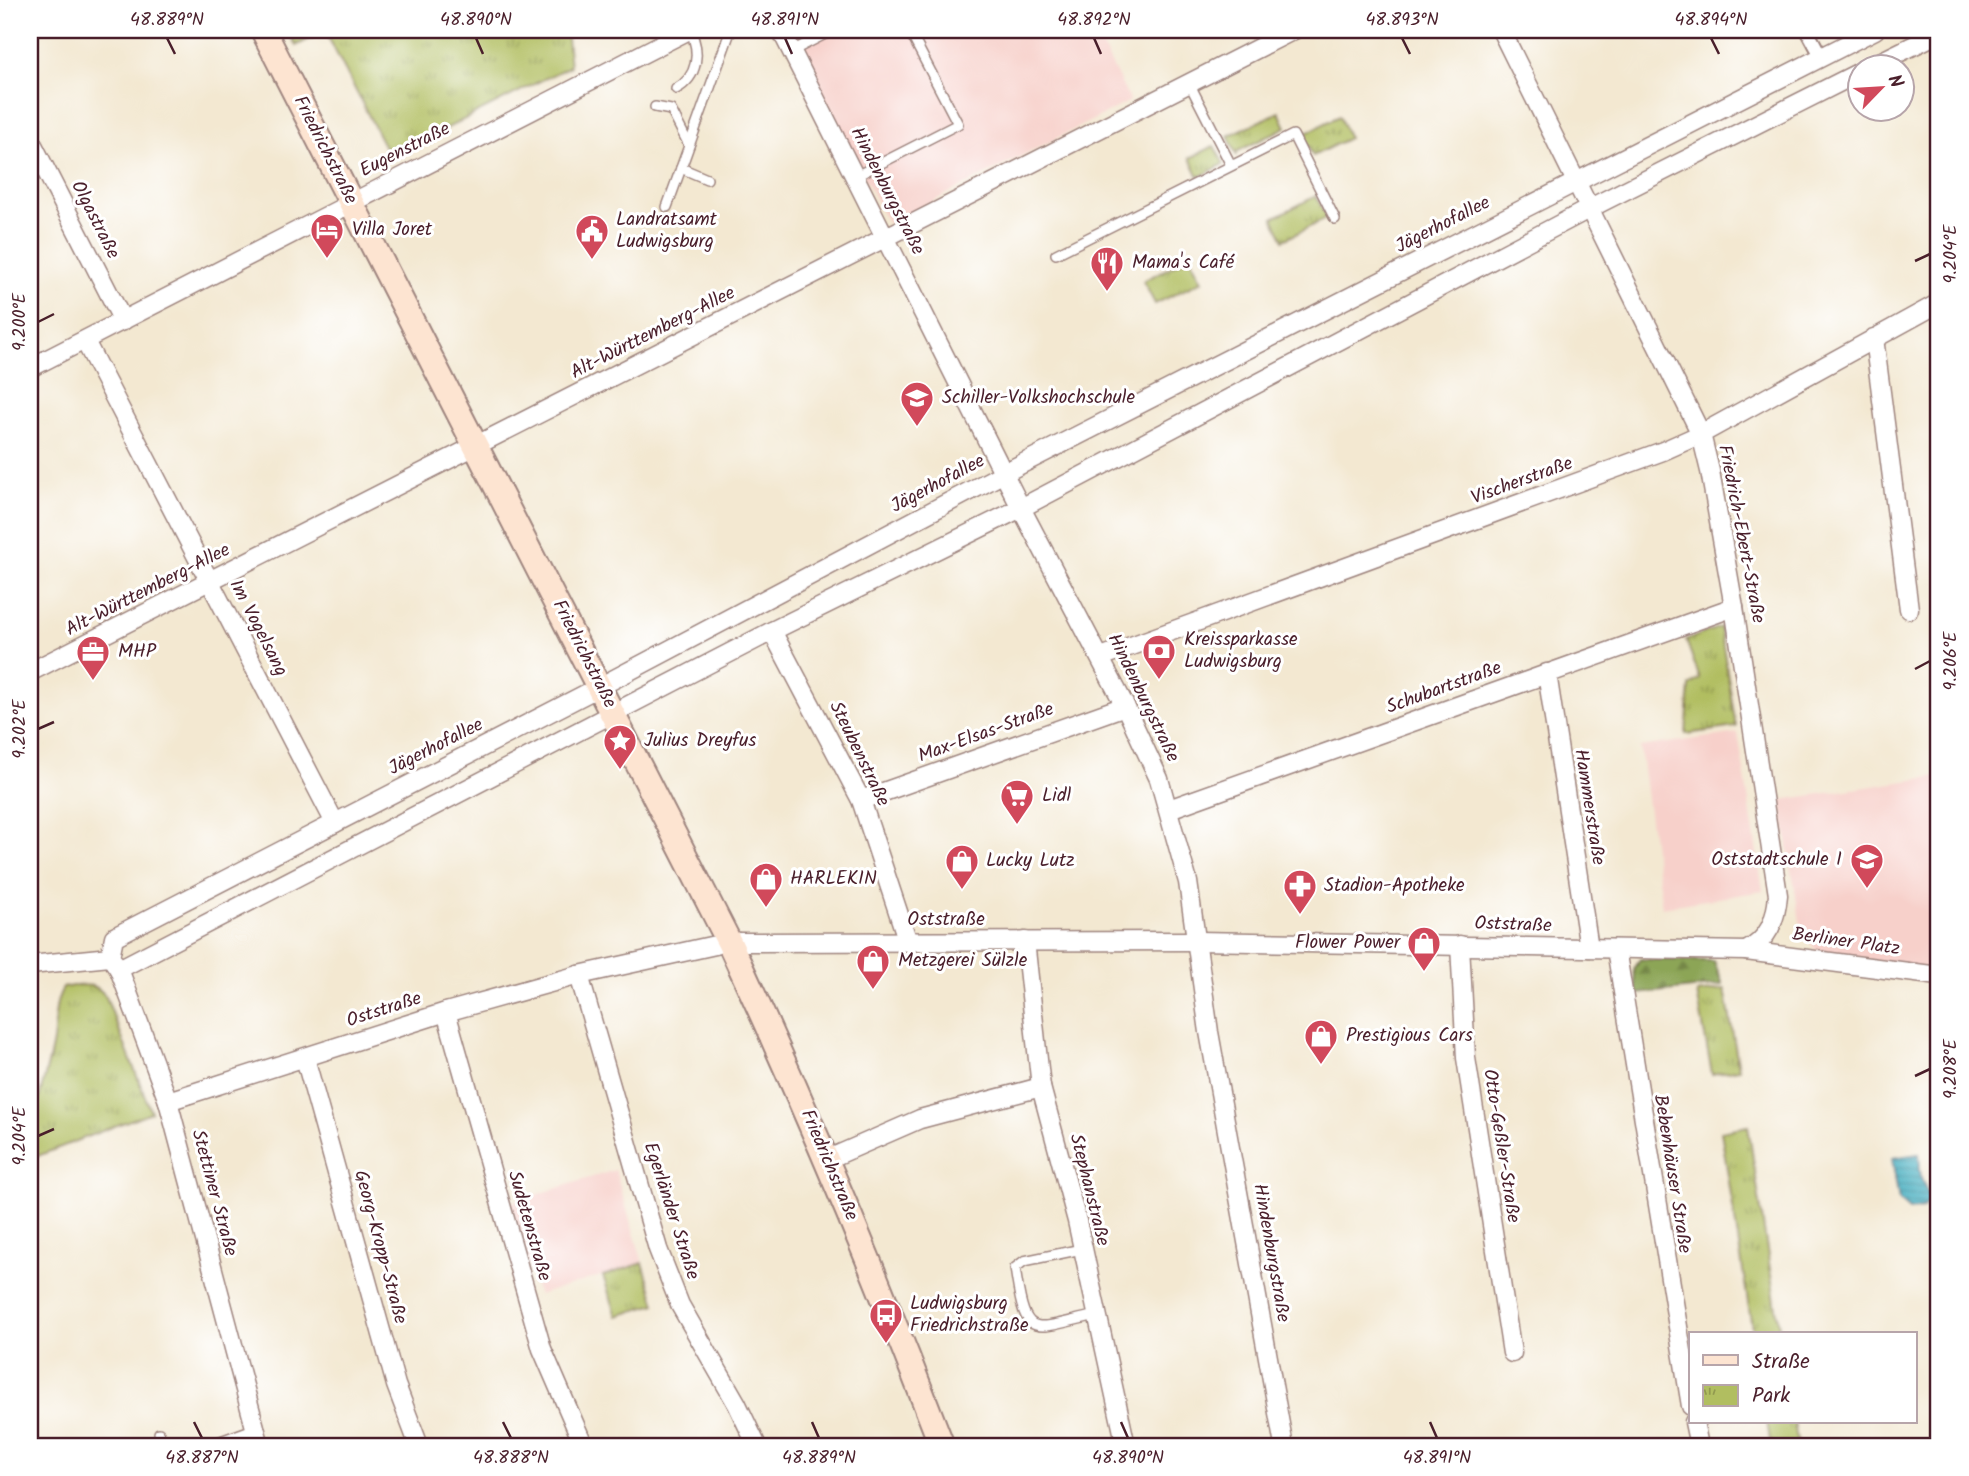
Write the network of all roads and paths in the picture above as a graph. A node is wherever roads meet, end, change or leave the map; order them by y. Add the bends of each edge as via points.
1 (263, 30) edge
2 (690, 30) edge
3 (735, 30) edge
4 (781, 30) edge
5 (833, 30) edge
6 (909, 30) edge
7 (1294, 30) edge
8 (1501, 30) edge
9 (1807, 30) edge
10 (1875, 30) edge
11 (1939, 33) edge
12 (792, 51) junction
13 (1900, 52) edge
14 (1821, 56) junction
15 (1846, 79) edge
16 (1189, 83) junction
17 (676, 89) dead end
18 (655, 107) dead end
19 (30, 139) edge
20 (689, 145) junction
21 (1231, 165) junction
22 (681, 168) junction
23 (856, 176) junction
24 (707, 179) dead end
25 (1577, 181) junction
26 (351, 201) junction
27 (667, 207) dead end
28 (1590, 208) junction
29 (1335, 219) dead end
30 (888, 237) junction
31 (1056, 254) dead end
32 (1939, 303) edge
33 (123, 321) junction
34 (1874, 338) junction
35 (85, 341) junction
36 (30, 368) edge
37 (1701, 434) junction
38 (477, 445) junction
39 (1004, 473) junction
40 (1021, 508) junction
41 (211, 582) junction
42 (1734, 607) junction
43 (1909, 609) dead end
44 (772, 631) junction
45 (1101, 657) junction
46 (30, 672) edge
47 (1547, 673) junction
48 (601, 686) junction
49 (1125, 706) junction
50 (614, 714) junction
51 (861, 800) junction
52 (1169, 809) junction
53 (335, 823) junction
54 (1025, 941) junction
55 (1198, 941) junction
56 (729, 942) junction
57 (908, 942) junction
58 (1460, 945) junction
59 (1589, 948) junction
60 (1616, 949) junction
61 (1746, 951) junction
62 (115, 963) junction
63 (30, 965) edge
64 (579, 975) junction
65 (1939, 976) edge
66 (446, 1012) junction
67 (305, 1058) junction
68 (1041, 1087) junction
69 (168, 1101) junction
70 (826, 1160) junction
71 (1082, 1249) junction
72 (1097, 1315) junction
73 (1512, 1353) dead end
74 (1689, 1394) edge
75 (1694, 1424) edge
76 (159, 1433) dead end
77 (258, 1440) edge
78 (163, 1446) edge
79 (220, 1446) edge
80 (419, 1446) edge
81 (584, 1446) edge
82 (757, 1446) edge
83 (942, 1446) edge
84 (1126, 1446) edge
85 (1284, 1446) edge
86 (1699, 1446) edge

1 - 26 main road, Friedrichstraße
2 - 17 lane via 695,40 695,67 692,78
2 - 26 street, Eugenstraße
3 - 20 lane via 730,32
4 - 12 street, Hindenburgstraße
5 - 12 lane
6 - 23 lane via 958,124
7 - 16 street, Alt-Württemberg-Allee
8 - 25 street, Friedrich-Ebert-Straße
9 - 14 street
10 - 14 street, Jägerhofallee
11 - 13 street
12 - 23 street, Hindenburgstraße
14 - 25 street, Jägerhofallee
15 - 28 street
16 - 21 lane
16 - 30 street, Alt-Württemberg-Allee
18 - 20 lane via 671,110
19 - 33 street, Olgastraße
20 - 22 lane
21 - 29 lane via 1293,135
21 - 31 lane
22 - 24 lane
22 - 27 lane
23 - 30 street, Hindenburgstraße
25 - 28 street, Friedrich-Ebert-Straße
25 - 39 street, Jägerhofallee
26 - 33 street, Eugenstraße
26 - 38 main road, Friedrichstraße
28 - 37 street, Friedrich-Ebert-Straße
28 - 40 street
30 - 38 street, Alt-Württemberg-Allee
30 - 39 street, Hindenburgstraße
32 - 34 street, Vischerstraße
33 - 35 street, Eugenstraße
34 - 37 street, Vischerstraße
34 - 43 street
35 - 36 street, Eugenstraße
35 - 41 street, Im Vogelsang
37 - 42 street, Friedrich-Ebert-Straße
37 - 45 street, Vischerstraße
38 - 41 street, Alt-Württemberg-Allee
38 - 48 main road, Friedrichstraße
39 - 40 street, Hindenburgstraße
39 - 48 street, Jägerhofallee
40 - 44 street
40 - 45 street, Hindenburgstraße
41 - 46 street, Alt-Württemberg-Allee
41 - 53 street, Im Vogelsang
42 - 47 street, Schubartstraße
42 - 61 street, Friedrich-Ebert-Straße via 1778,895 1769,933
44 - 50 street
44 - 51 street, Steubenstraße
45 - 49 street, Hindenburgstraße
47 - 52 street, Schubartstraße
47 - 59 street, Hammerstraße
48 - 50 main road, Friedrichstraße
48 - 53 street, Jägerhofallee
49 - 51 street, Max-Elsas-Straße
49 - 52 street, Hindenburgstraße
50 - 56 main road, Friedrichstraße
50 - 62 street
51 - 57 street, Steubenstraße
52 - 55 street, Hindenburgstraße
53 - 62 street, Jägerhofallee via 114,937
54 - 55 street, Oststraße
54 - 57 street, Oststraße
54 - 68 street, Stephanstraße
55 - 58 street, Oststraße
55 - 85 street, Hindenburgstraße via 1209,1032
56 - 57 street, Oststraße
56 - 64 street, Oststraße
56 - 70 main road, Friedrichstraße
58 - 59 street, Oststraße
58 - 73 street, Otto-Geßler-Straße via 1466,1058
59 - 60 street, Oststraße
60 - 61 street, Oststraße
60 - 74 street, Bebenhäuser Straße
61 - 65 street, Berliner Platz
62 - 63 street
62 - 69 street, Stettiner Straße
64 - 66 street, Oststraße
64 - 82 street, Egerländer Straße via 658,1249 680,1305
66 - 67 street, Oststraße
66 - 81 street, Sudetenstraße via 542,1349
67 - 69 street, Oststraße
67 - 80 street, Georg-Kropp-Straße via 396,1385
68 - 70 street via 920,1119
68 - 71 street, Stephanstraße
69 - 77 street, Stettiner Straße
70 - 83 main road, Friedrichstraße
71 - 72 street, Stephanstraße
71 - 72 lane via 1024,1261 1015,1268 1019,1293 1026,1320 1033,1326
72 - 84 street, Stephanstraße
75 - 86 street
76 - 78 lane
77 - 79 street

